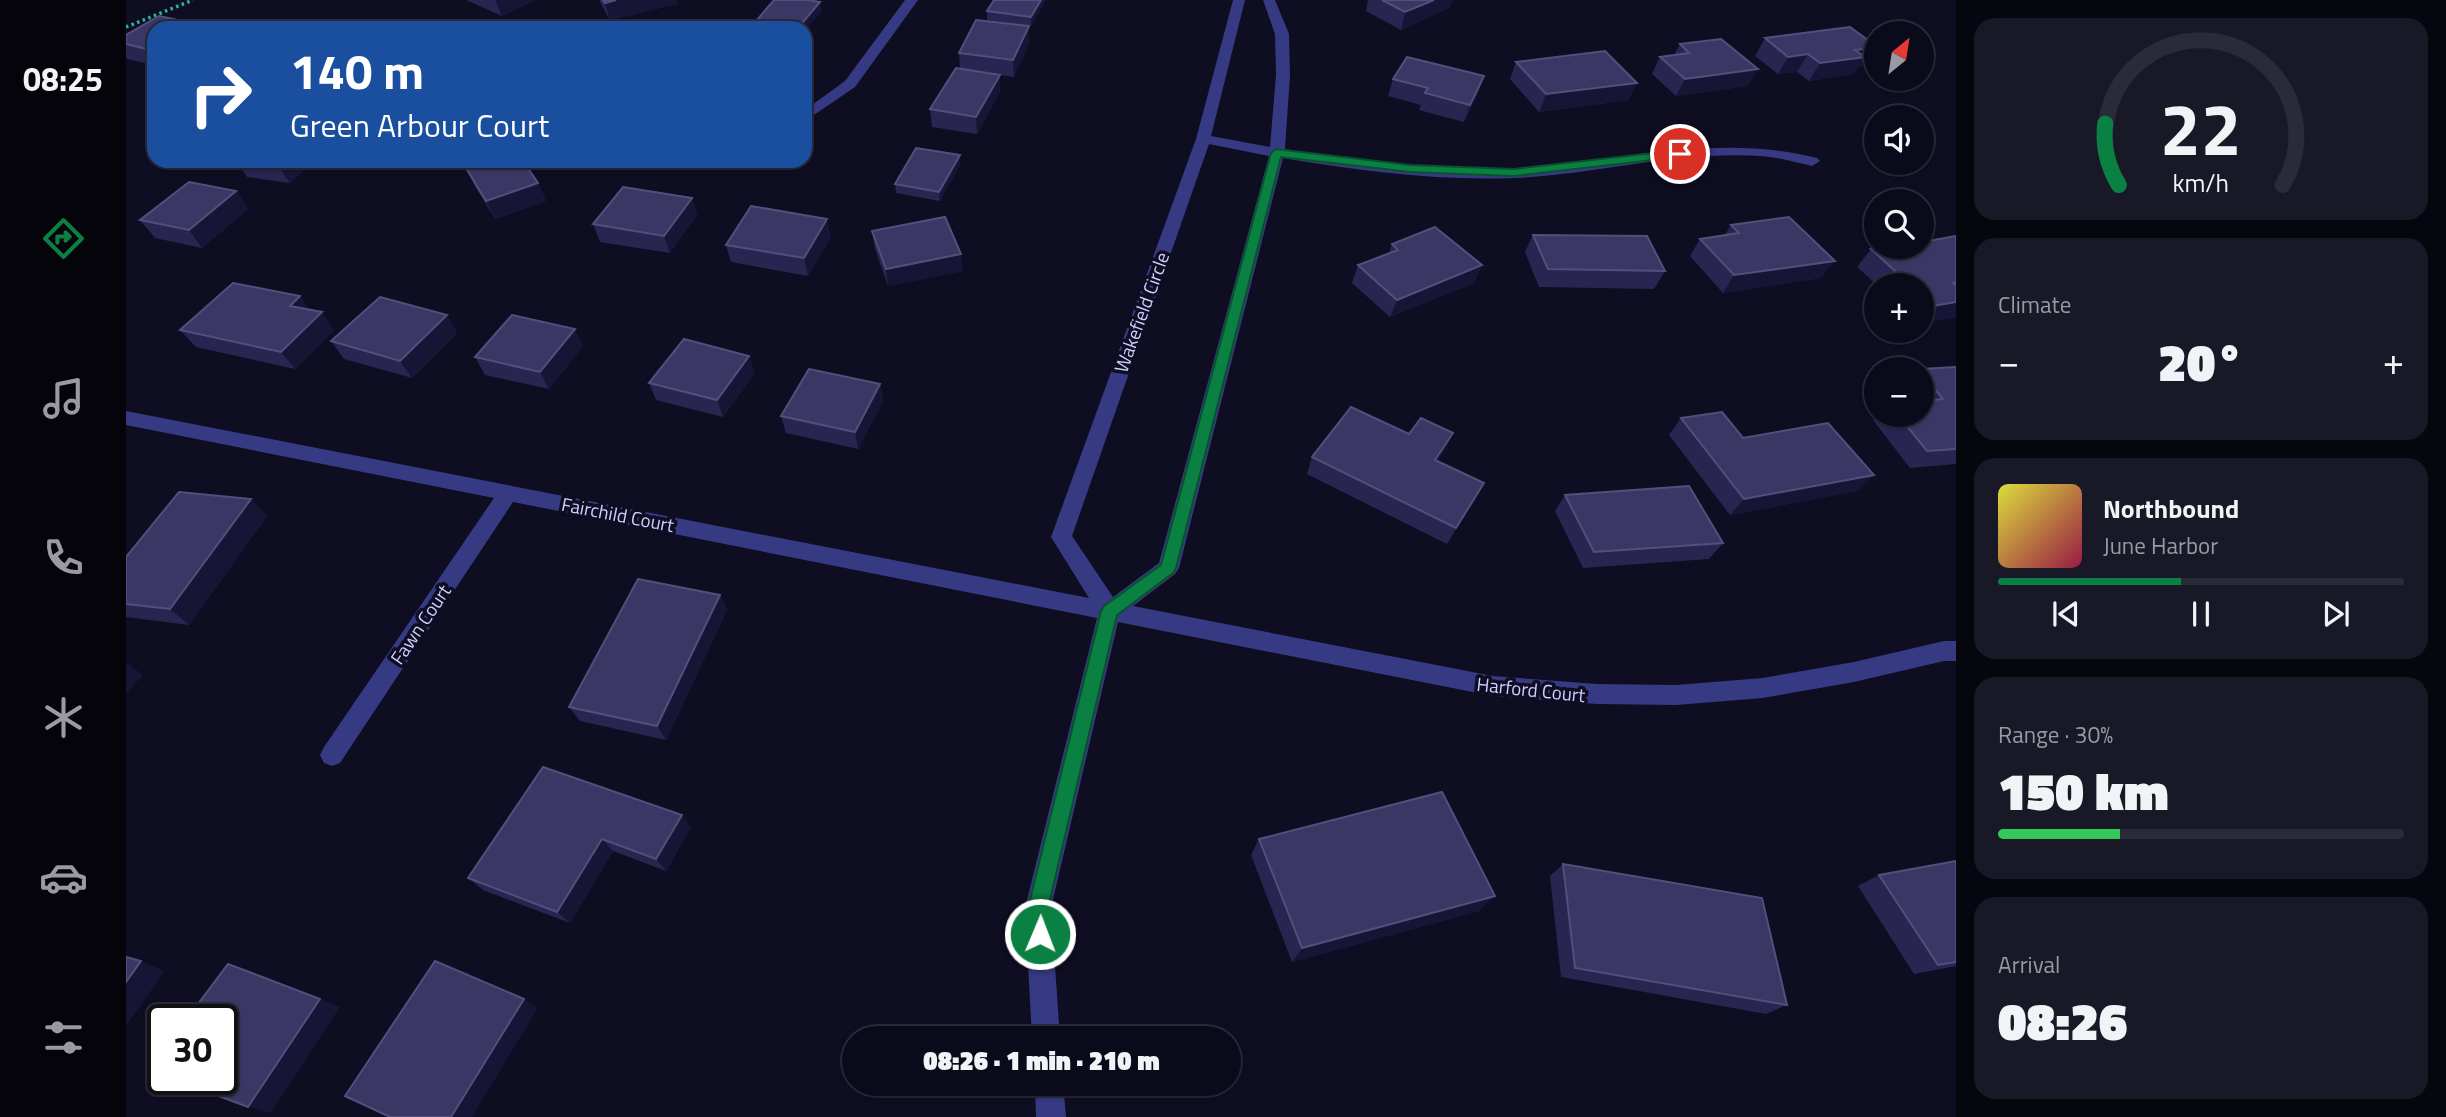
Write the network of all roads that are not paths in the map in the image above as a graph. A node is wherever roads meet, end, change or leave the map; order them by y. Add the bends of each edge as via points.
1 (912, 0) edge
2 (1239, 0) edge
3 (1269, 0) edge
4 (812, 112) edge
5 (1203, 139) junction
6 (1276, 153) junction
7 (1812, 160) dead end
8 (126, 418) edge
9 (508, 493) junction
10 (1110, 611) junction
11 (1956, 651) edge
12 (332, 755) dead end
13 (1045, 1026) edge
14 (1050, 1096) edge
15 (1051, 1117) edge

1 - 4 street via 849,84
2 - 5 street, Wakefield Circle
3 - 6 street via 1282,34
5 - 6 street
5 - 10 street, Wakefield Circle via 1060,537
6 - 7 street via 1491,173 1708,151 1758,150
6 - 10 street via 1168,568
8 - 9 street, Fairchild Court
9 - 10 street, Fairchild Court
9 - 12 street, Fawn Court
10 - 11 street, Harford Court via 1493,686 1602,696 1704,694 1829,678
10 - 13 street via 1038,908
14 - 15 street

